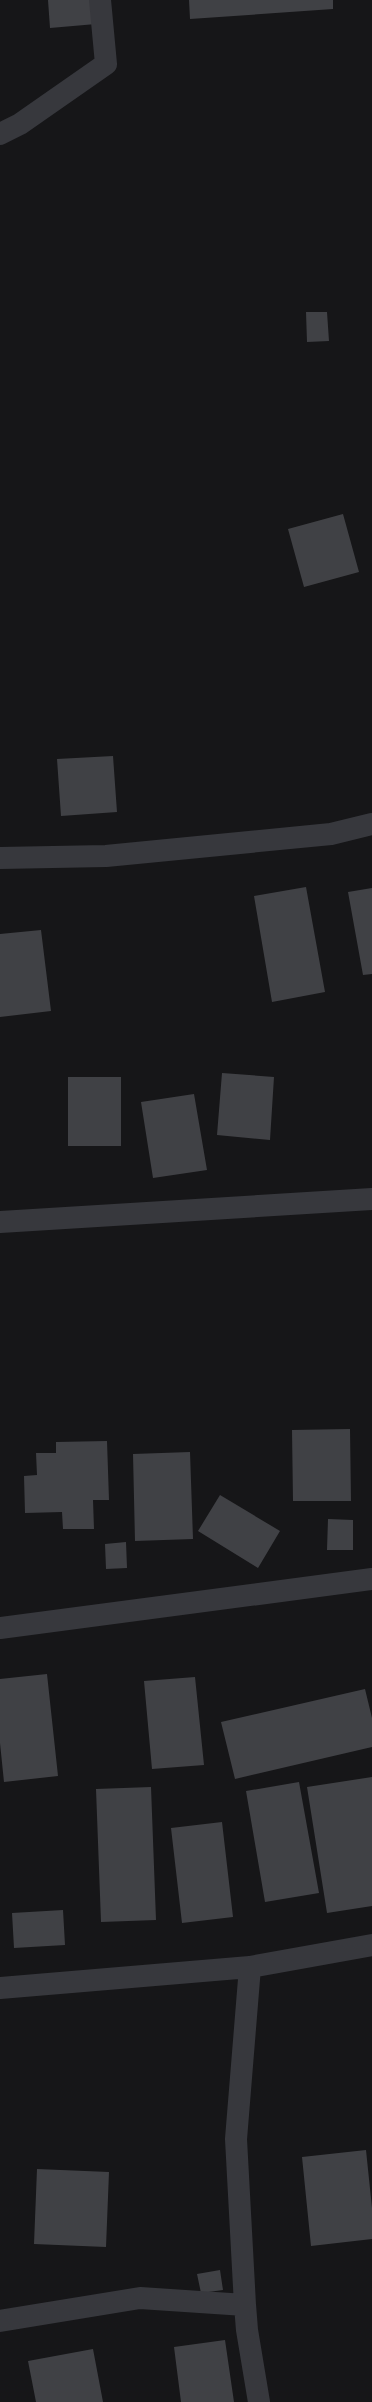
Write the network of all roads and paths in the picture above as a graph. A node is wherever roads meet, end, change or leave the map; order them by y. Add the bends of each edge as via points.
1 (100, 0) edge
2 (0, 134) edge
3 (372, 824) edge
4 (0, 858) edge
5 (372, 1199) edge
6 (0, 1222) edge
7 (372, 1579) edge
8 (0, 1628) edge
9 (372, 1945) edge
10 (250, 1967) junction
11 (0, 1988) edge
12 (245, 2305) junction
13 (0, 2321) edge
14 (259, 2402) edge

1 - 2 street via 106,64 20,124
3 - 4 street via 331,834 121,854
5 - 6 street
7 - 8 street
9 - 10 street
10 - 11 street
10 - 12 street via 236,2139
12 - 13 street via 140,2298
12 - 14 street

